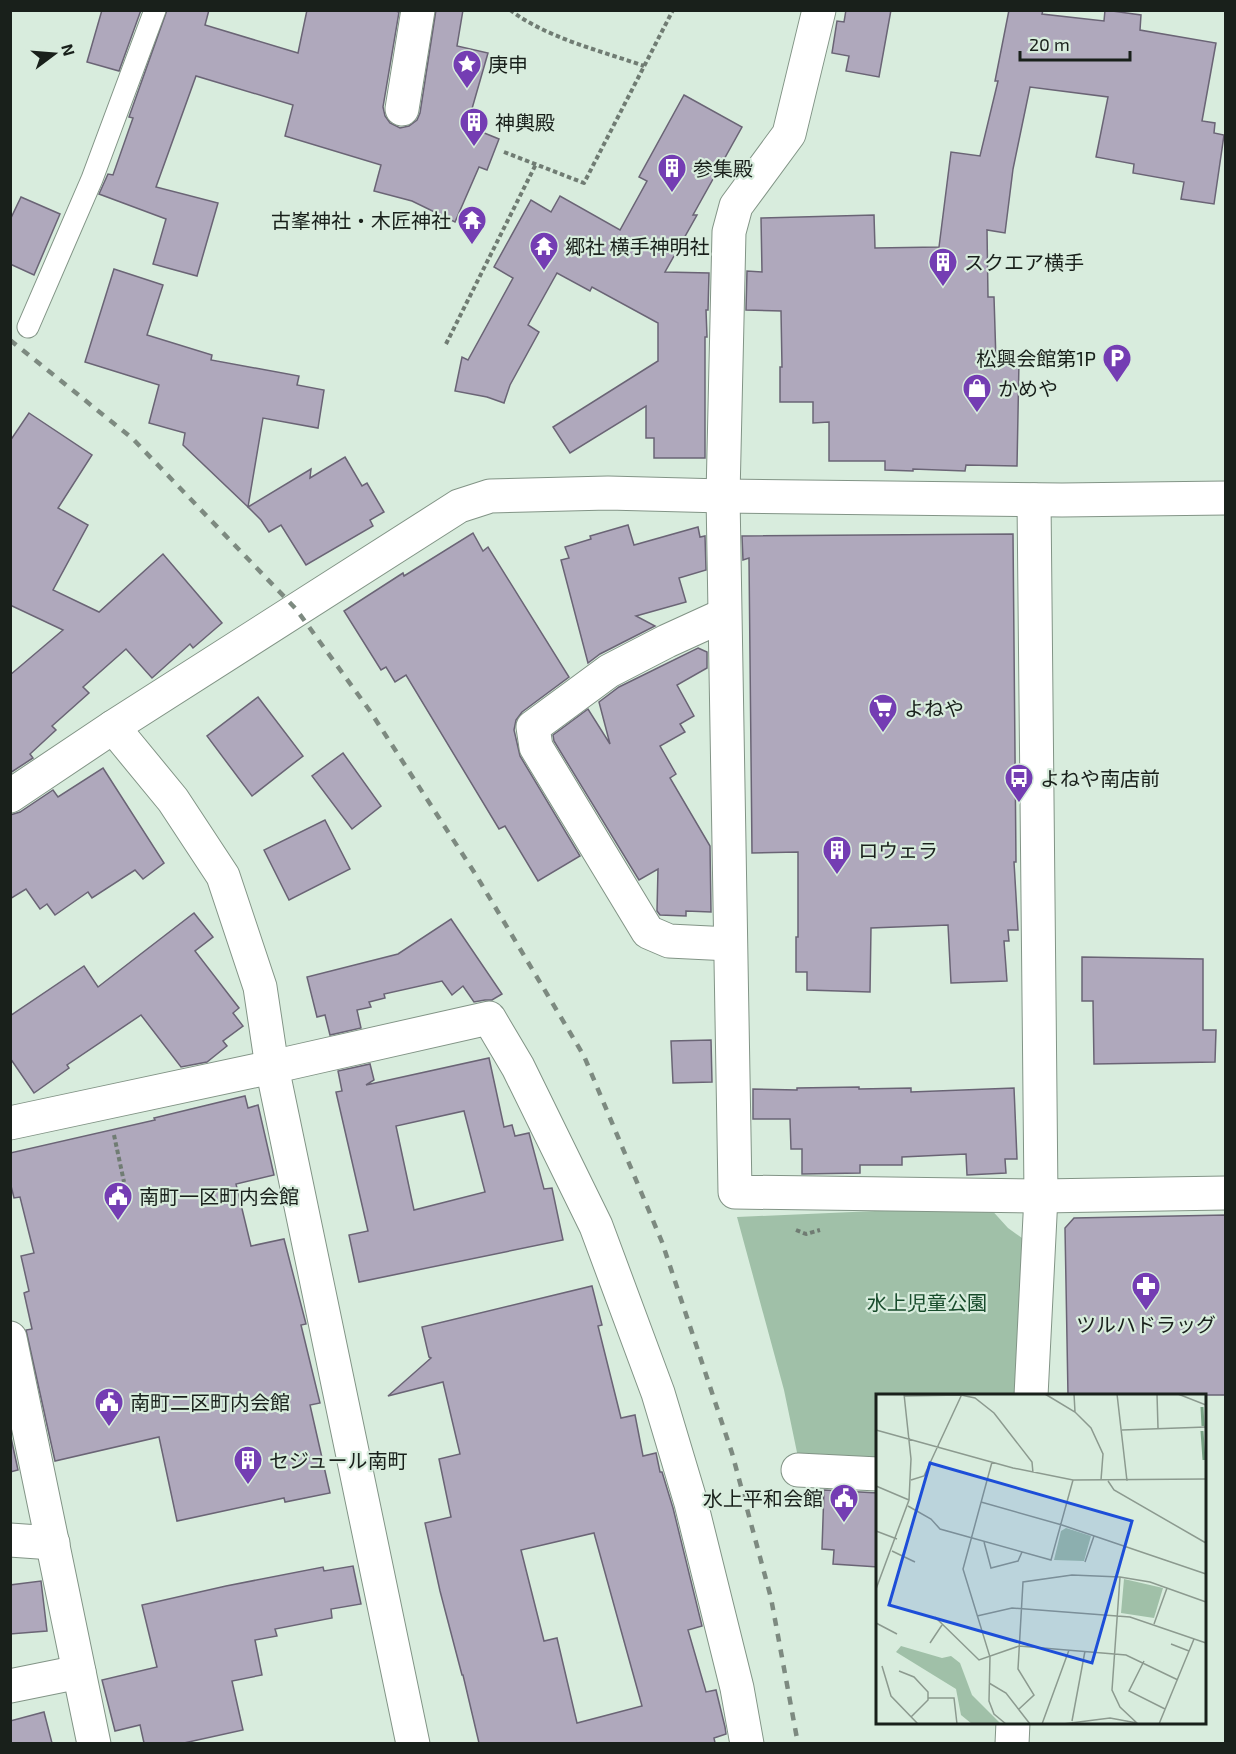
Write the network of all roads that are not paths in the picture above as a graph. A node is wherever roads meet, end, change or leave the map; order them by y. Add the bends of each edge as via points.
1 (155, 10) edge
2 (418, 10) edge
3 (819, 10) edge
4 (402, 109) dead end
5 (28, 327) dead end
6 (723, 496) junction
7 (1226, 498) edge
8 (1034, 500) junction
9 (724, 615) junction
10 (113, 727) junction
11 (10, 796) edge
12 (730, 944) junction
13 (272, 1067) junction
14 (10, 1123) edge
15 (1226, 1193) edge
16 (1041, 1196) junction
17 (10, 1338) edge
18 (1031, 1394) edge
19 (798, 1470) dead end
20 (876, 1474) edge
21 (10, 1540) edge
22 (53, 1543) junction
23 (80, 1672) junction
24 (10, 1686) edge
25 (94, 1743) edge
26 (414, 1743) edge
27 (747, 1743) edge

1 - 5 lane via 92,179
2 - 4 street
3 - 6 street via 789,134 736,206 729,232
6 - 8 street
6 - 9 street
6 - 10 street via 490,496 459,506
7 - 8 street
8 - 16 street
9 - 12 street
9 - 12 street via 609,671 533,727 536,747 648,932 669,940
10 - 11 street
10 - 13 street via 173,800 223,876 260,987
12 - 16 street via 735,1192
13 - 14 street
13 - 26 street
13 - 27 street via 489,1018 518,1067 596,1226 658,1393 691,1503
15 - 16 street
16 - 18 street
17 - 22 street
19 - 20 street
21 - 22 street
22 - 23 street
23 - 24 street
23 - 25 street

